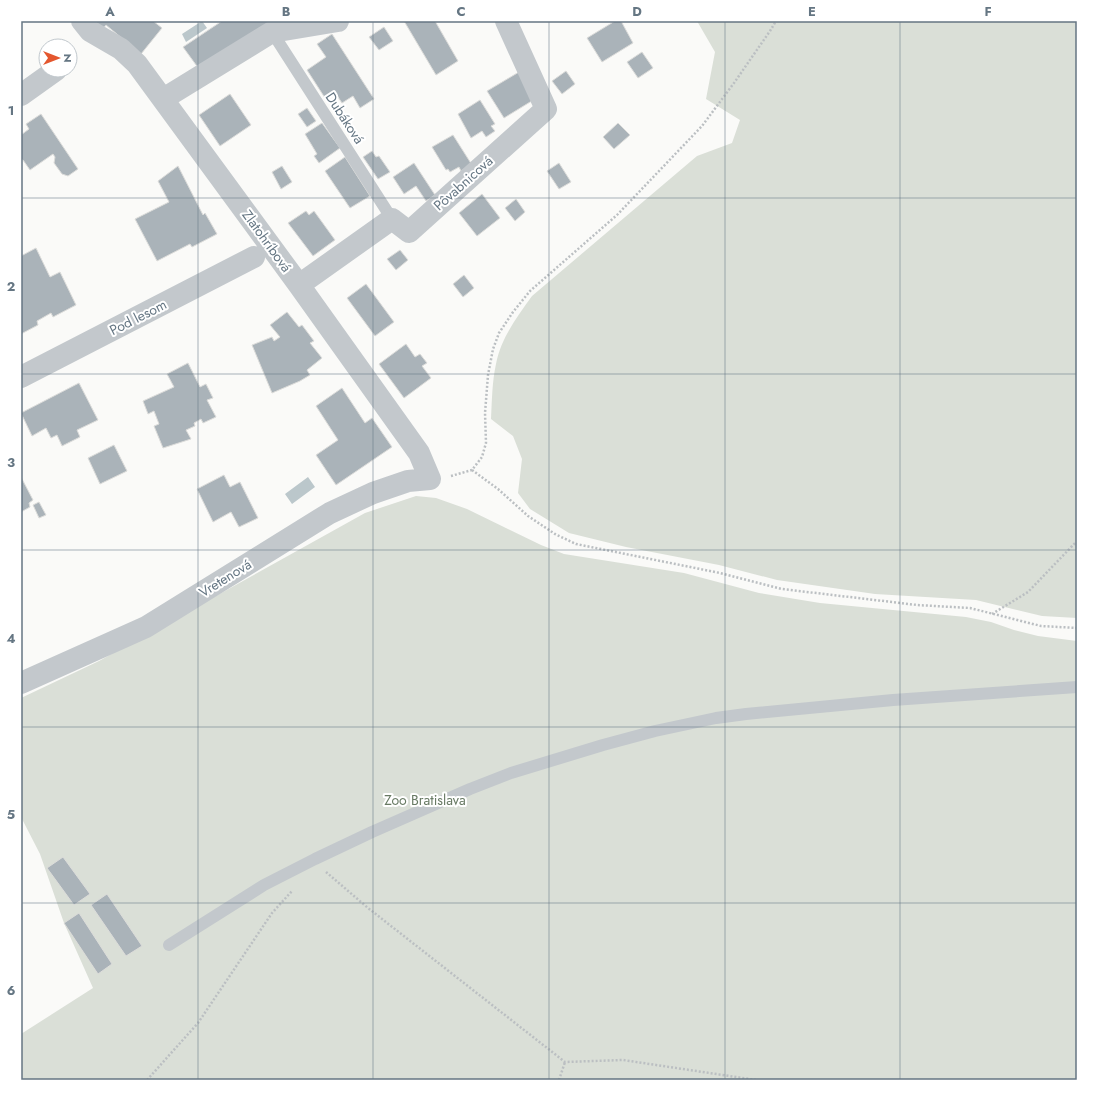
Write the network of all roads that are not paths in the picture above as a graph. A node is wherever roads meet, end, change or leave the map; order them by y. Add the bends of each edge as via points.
1 (82, 21) edge
2 (338, 21) edge
3 (506, 21) edge
4 (272, 32) junction
5 (45, 78) edge
6 (21, 95) edge
7 (163, 99) junction
8 (392, 219) junction
9 (254, 258) dead end
10 (299, 285) junction
11 (21, 377) edge
12 (430, 479) joint
13 (21, 683) edge
14 (1077, 687) edge
15 (169, 945) dead end

1 - 7 street, Zlatohríbová via 90,31 127,54
2 - 4 street
3 - 8 street, Pôvabnicová via 546,109 409,232
4 - 7 street
4 - 8 lane, Dubáková
5 - 6 street
7 - 10 street, Zlatohríbová
8 - 10 street
9 - 11 street, Pod lesom
10 - 12 street, Zlatohríbová via 419,453
12 - 13 street, Vretenová via 408,481 373,493 330,513 146,627
14 - 15 lane via 893,700 746,714 655,731 603,745 511,773 470,789 315,859 264,885

